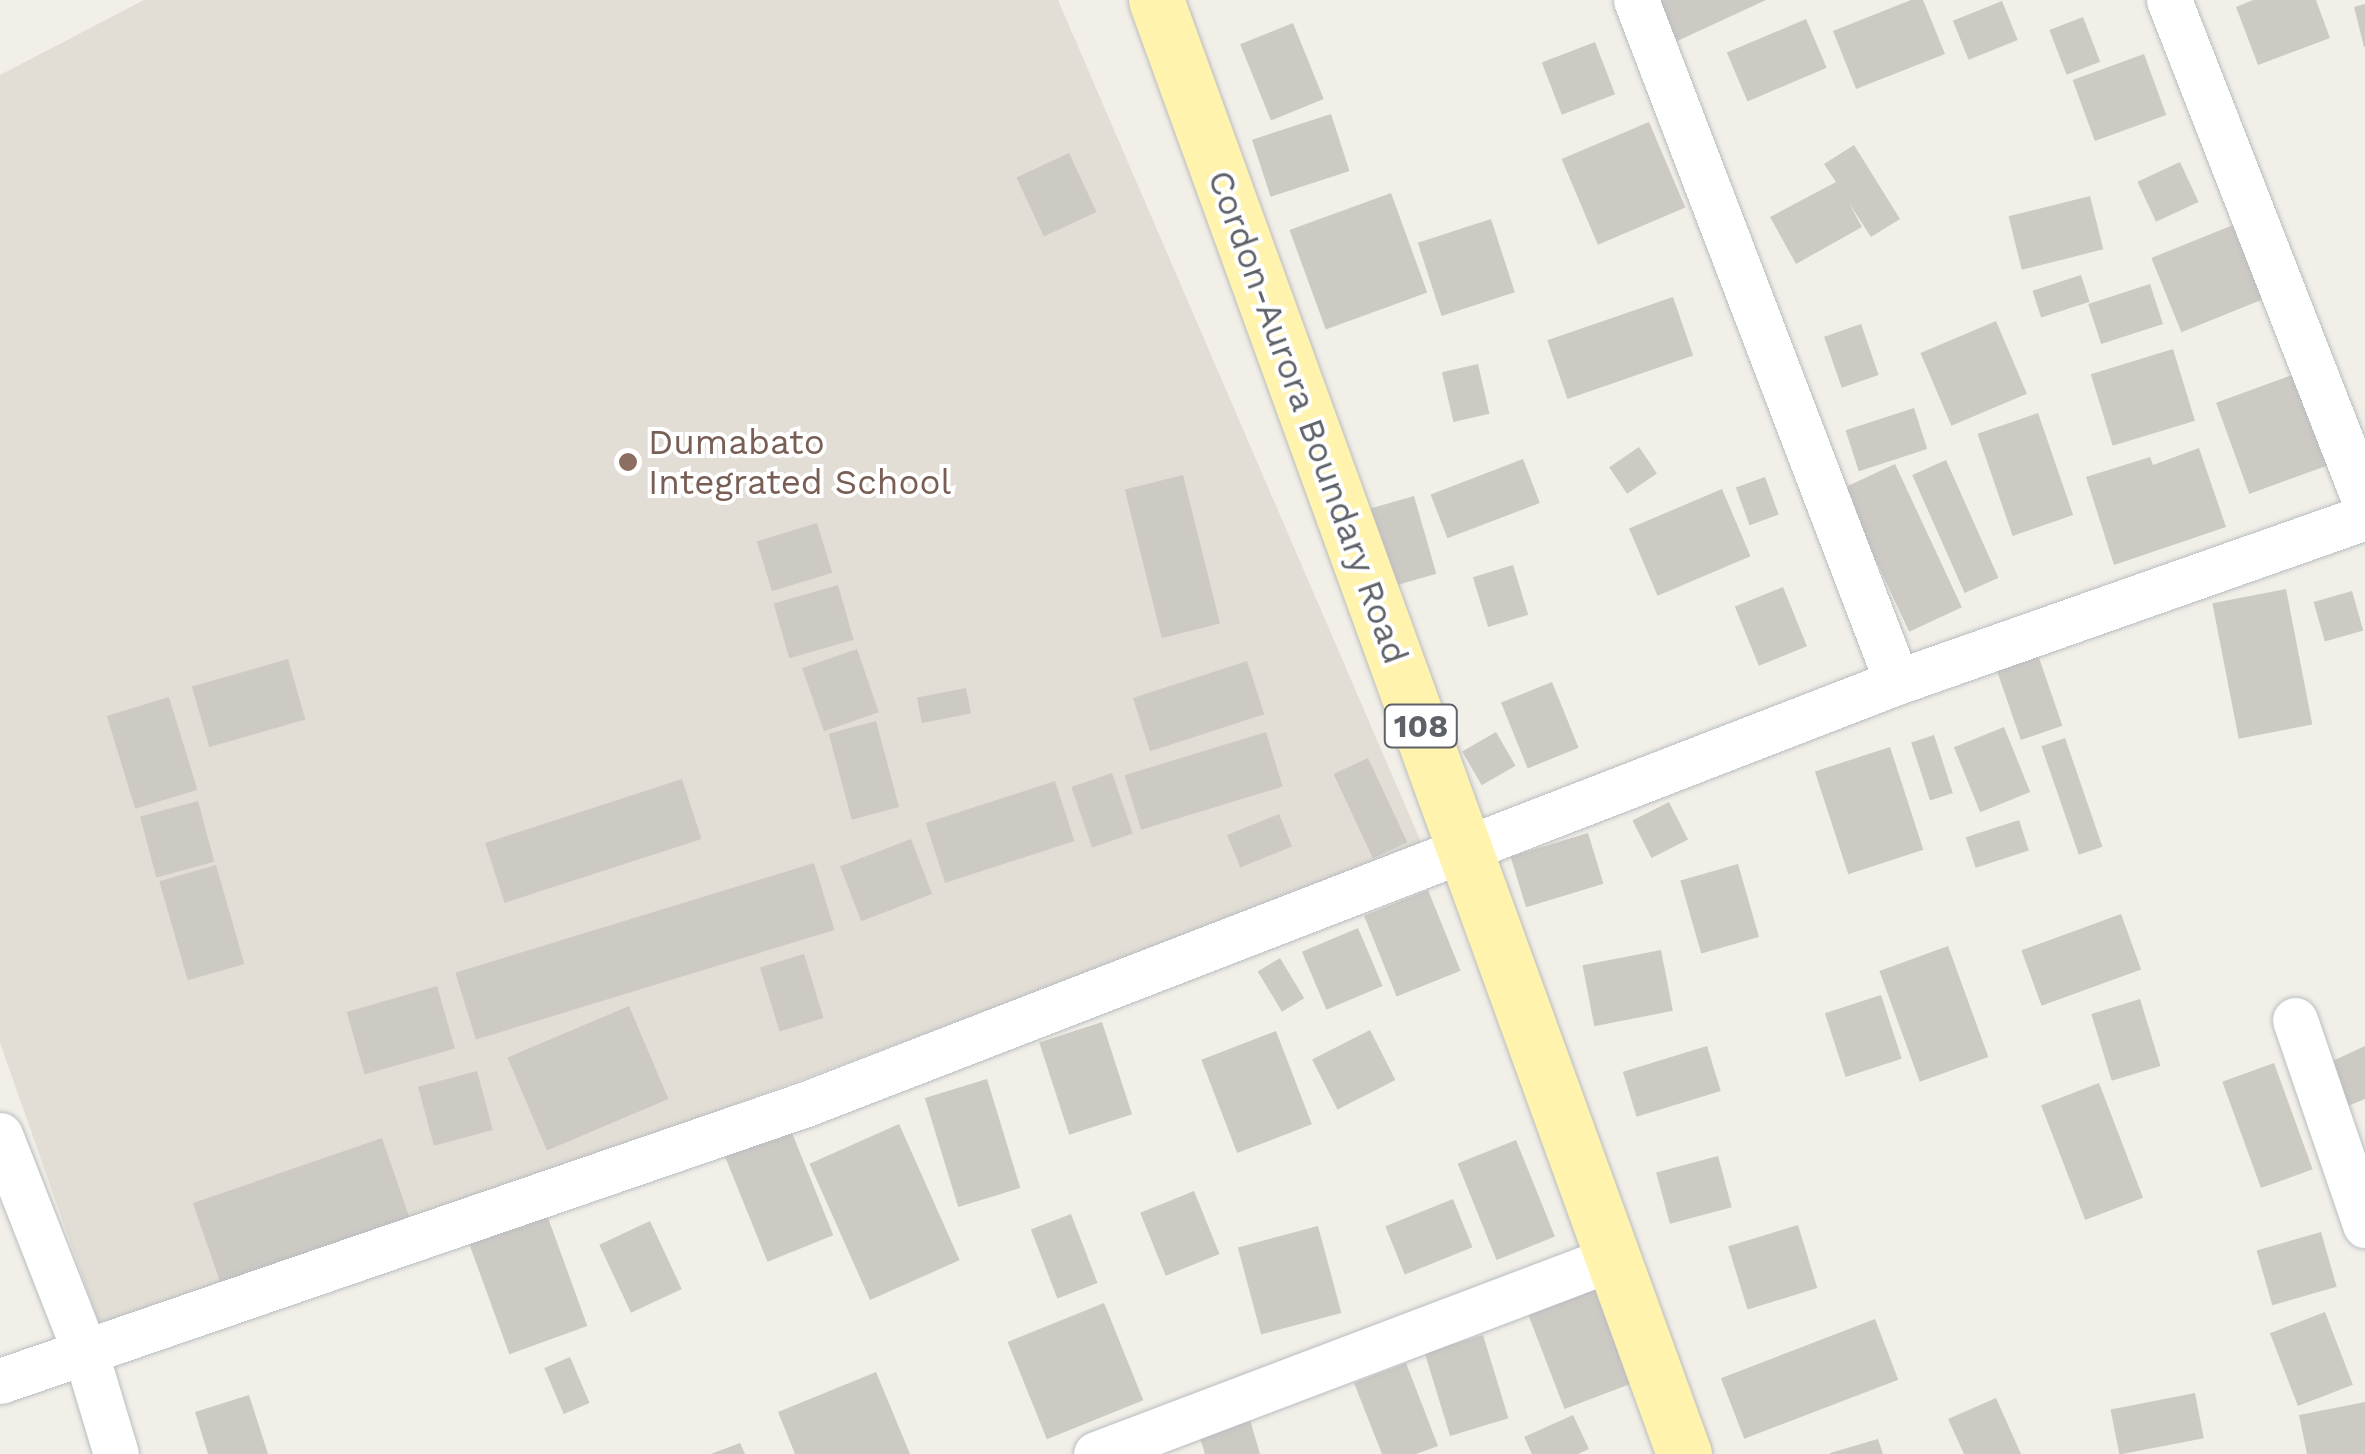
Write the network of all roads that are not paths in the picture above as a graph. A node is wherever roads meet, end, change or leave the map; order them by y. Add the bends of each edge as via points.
1 (1156, 0) edge
2 (1636, 0) edge
3 (2169, 0) edge
4 (2365, 502) edge
5 (2365, 516) edge
6 (1897, 682) junction
7 (1466, 847) junction
8 (2295, 1020) dead end
9 (0, 1134) edge
10 (2365, 1225) edge
11 (1613, 1258) junction
12 (86, 1354) junction
13 (0, 1381) edge
14 (116, 1454) edge
15 (1096, 1454) edge
16 (1684, 1454) edge

1 - 7 main road, Cordon-Aurora Boundary Road / 108
2 - 6 street
3 - 4 street
5 - 6 street
6 - 7 street
7 - 11 main road, Cordon-Aurora Boundary Road / 108
7 - 12 street via 806,1104
8 - 10 street
9 - 12 street
11 - 15 street
11 - 16 main road, Cordon-Aurora Boundary Road / 108
12 - 13 street
12 - 14 street

